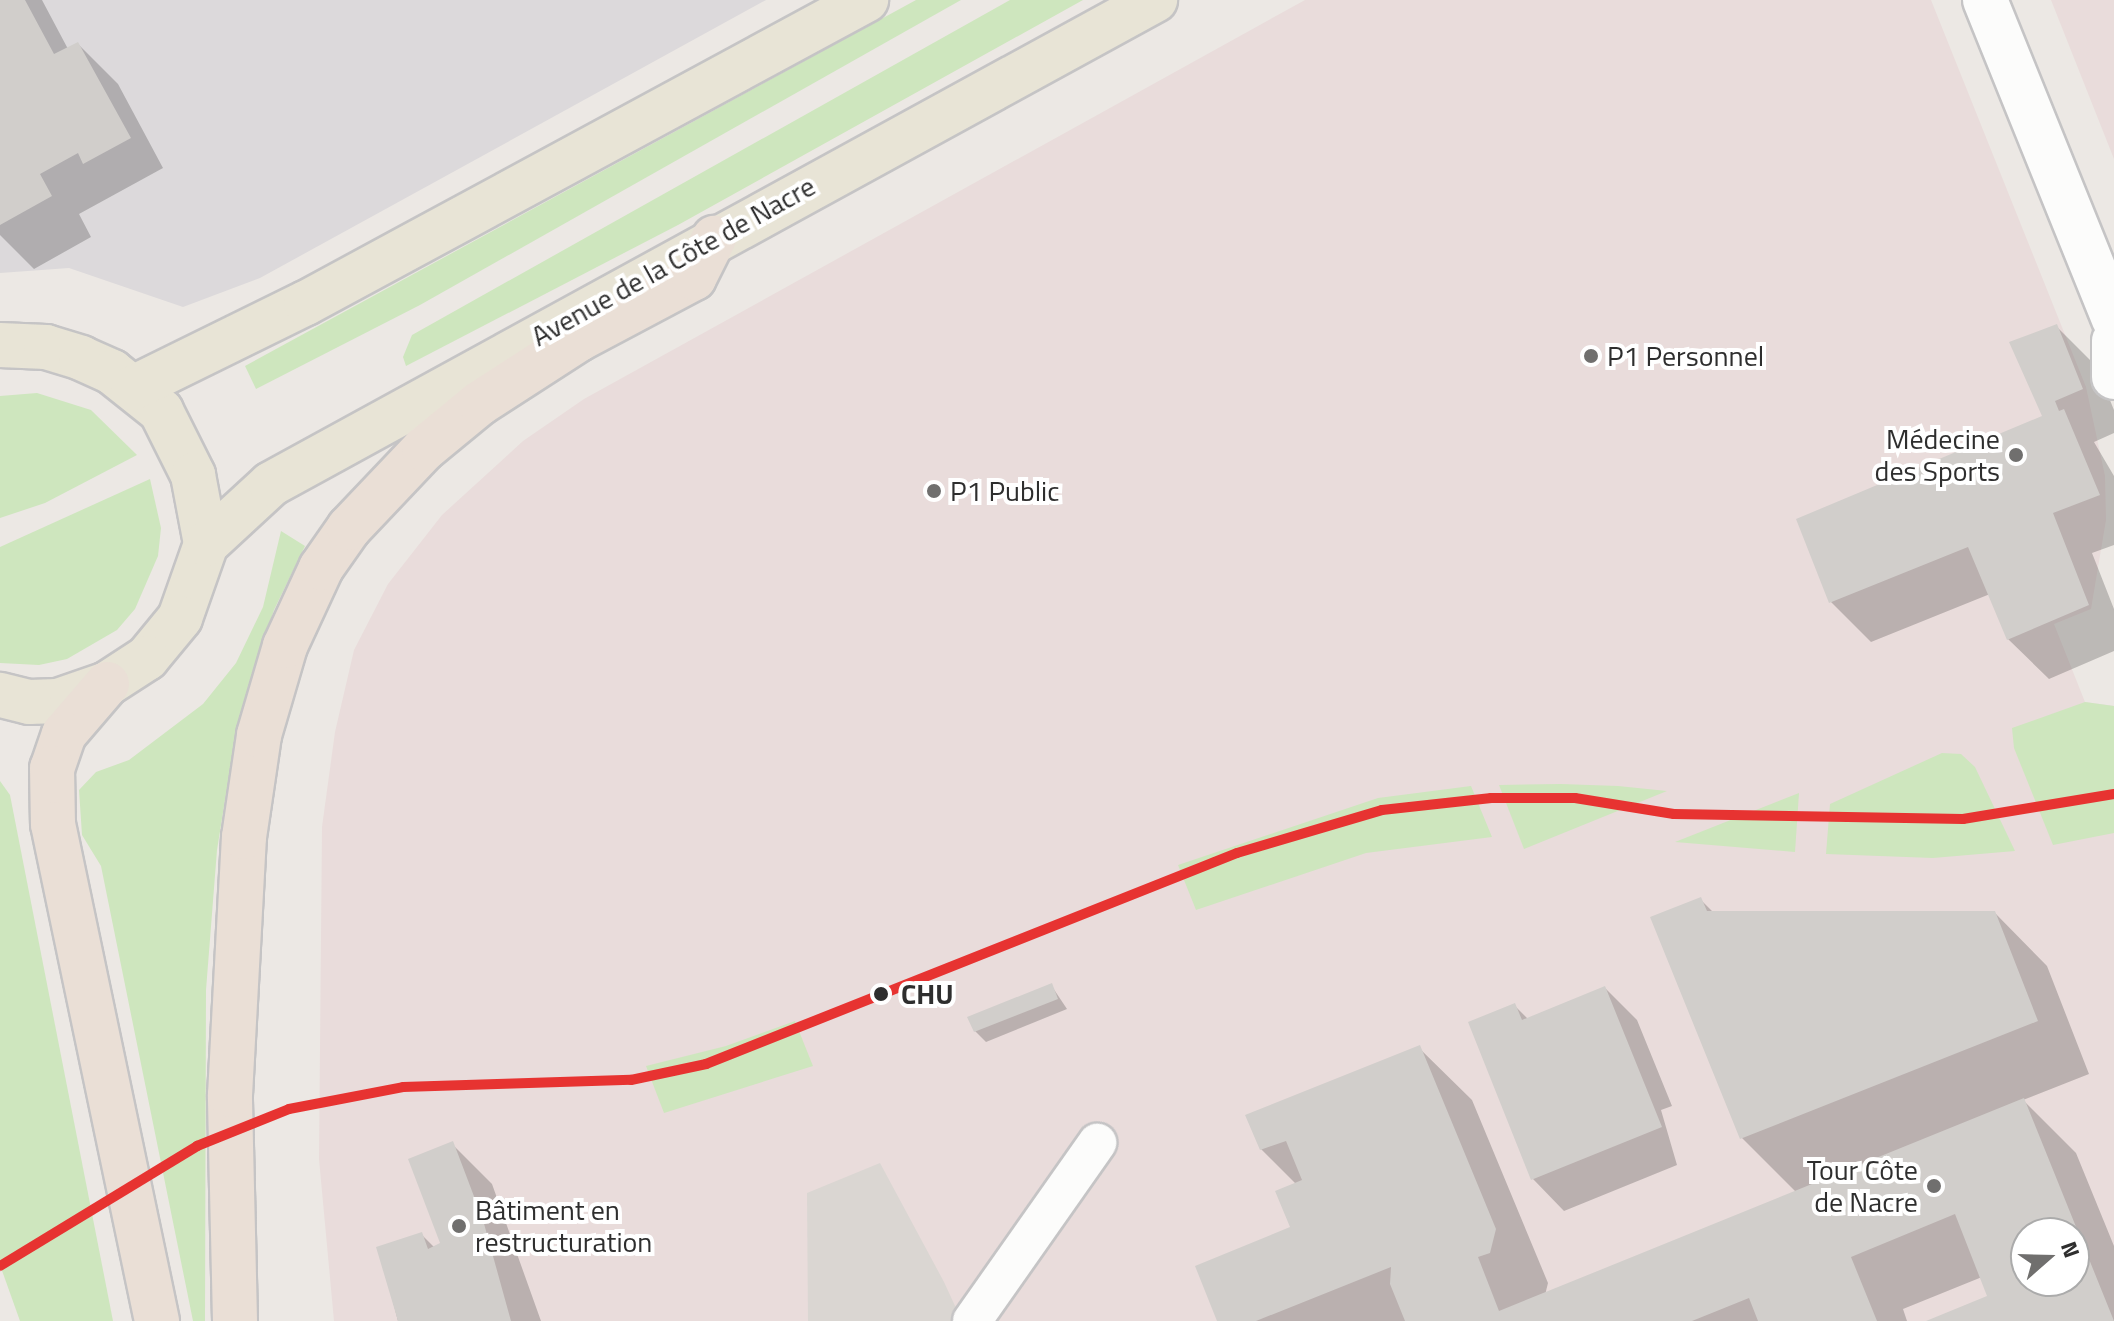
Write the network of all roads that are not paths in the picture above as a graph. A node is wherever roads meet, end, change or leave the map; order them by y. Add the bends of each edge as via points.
1 (866, 0) edge
2 (1155, 0) edge
3 (1985, 0) edge
4 (714, 238) junction
5 (2114, 319) edge
6 (2114, 341) edge
7 (0, 345) edge
8 (2114, 377) edge
9 (133, 388) junction
10 (206, 544) junction
11 (107, 684) junction
12 (0, 695) edge
13 (1097, 1143) dead end
14 (157, 1321) edge
15 (235, 1321) edge
16 (972, 1321) edge

1 - 9 main road via 306,303
2 - 4 main road, Avenue de la Côte de Nacre
3 - 5 street
4 - 10 main road, Avenue de la Côte de Nacre via 271,484
4 - 15 highway via 694,278 567,347 480,403 424,449 349,528 321,568 285,646 259,735 244,837 230,1095
6 - 8 street
7 - 9 main road, Avenue de la Côte de Nacre via 46,347 81,358
9 - 10 main road, Avenue de la Côte de Nacre via 161,411 181,447 202,507
10 - 11 main road, Avenue de la Côte de Nacre via 180,618 147,658
11 - 12 main road, Avenue de la Côte de Nacre via 58,701
11 - 14 highway via 64,734 52,768 53,824
13 - 16 street

